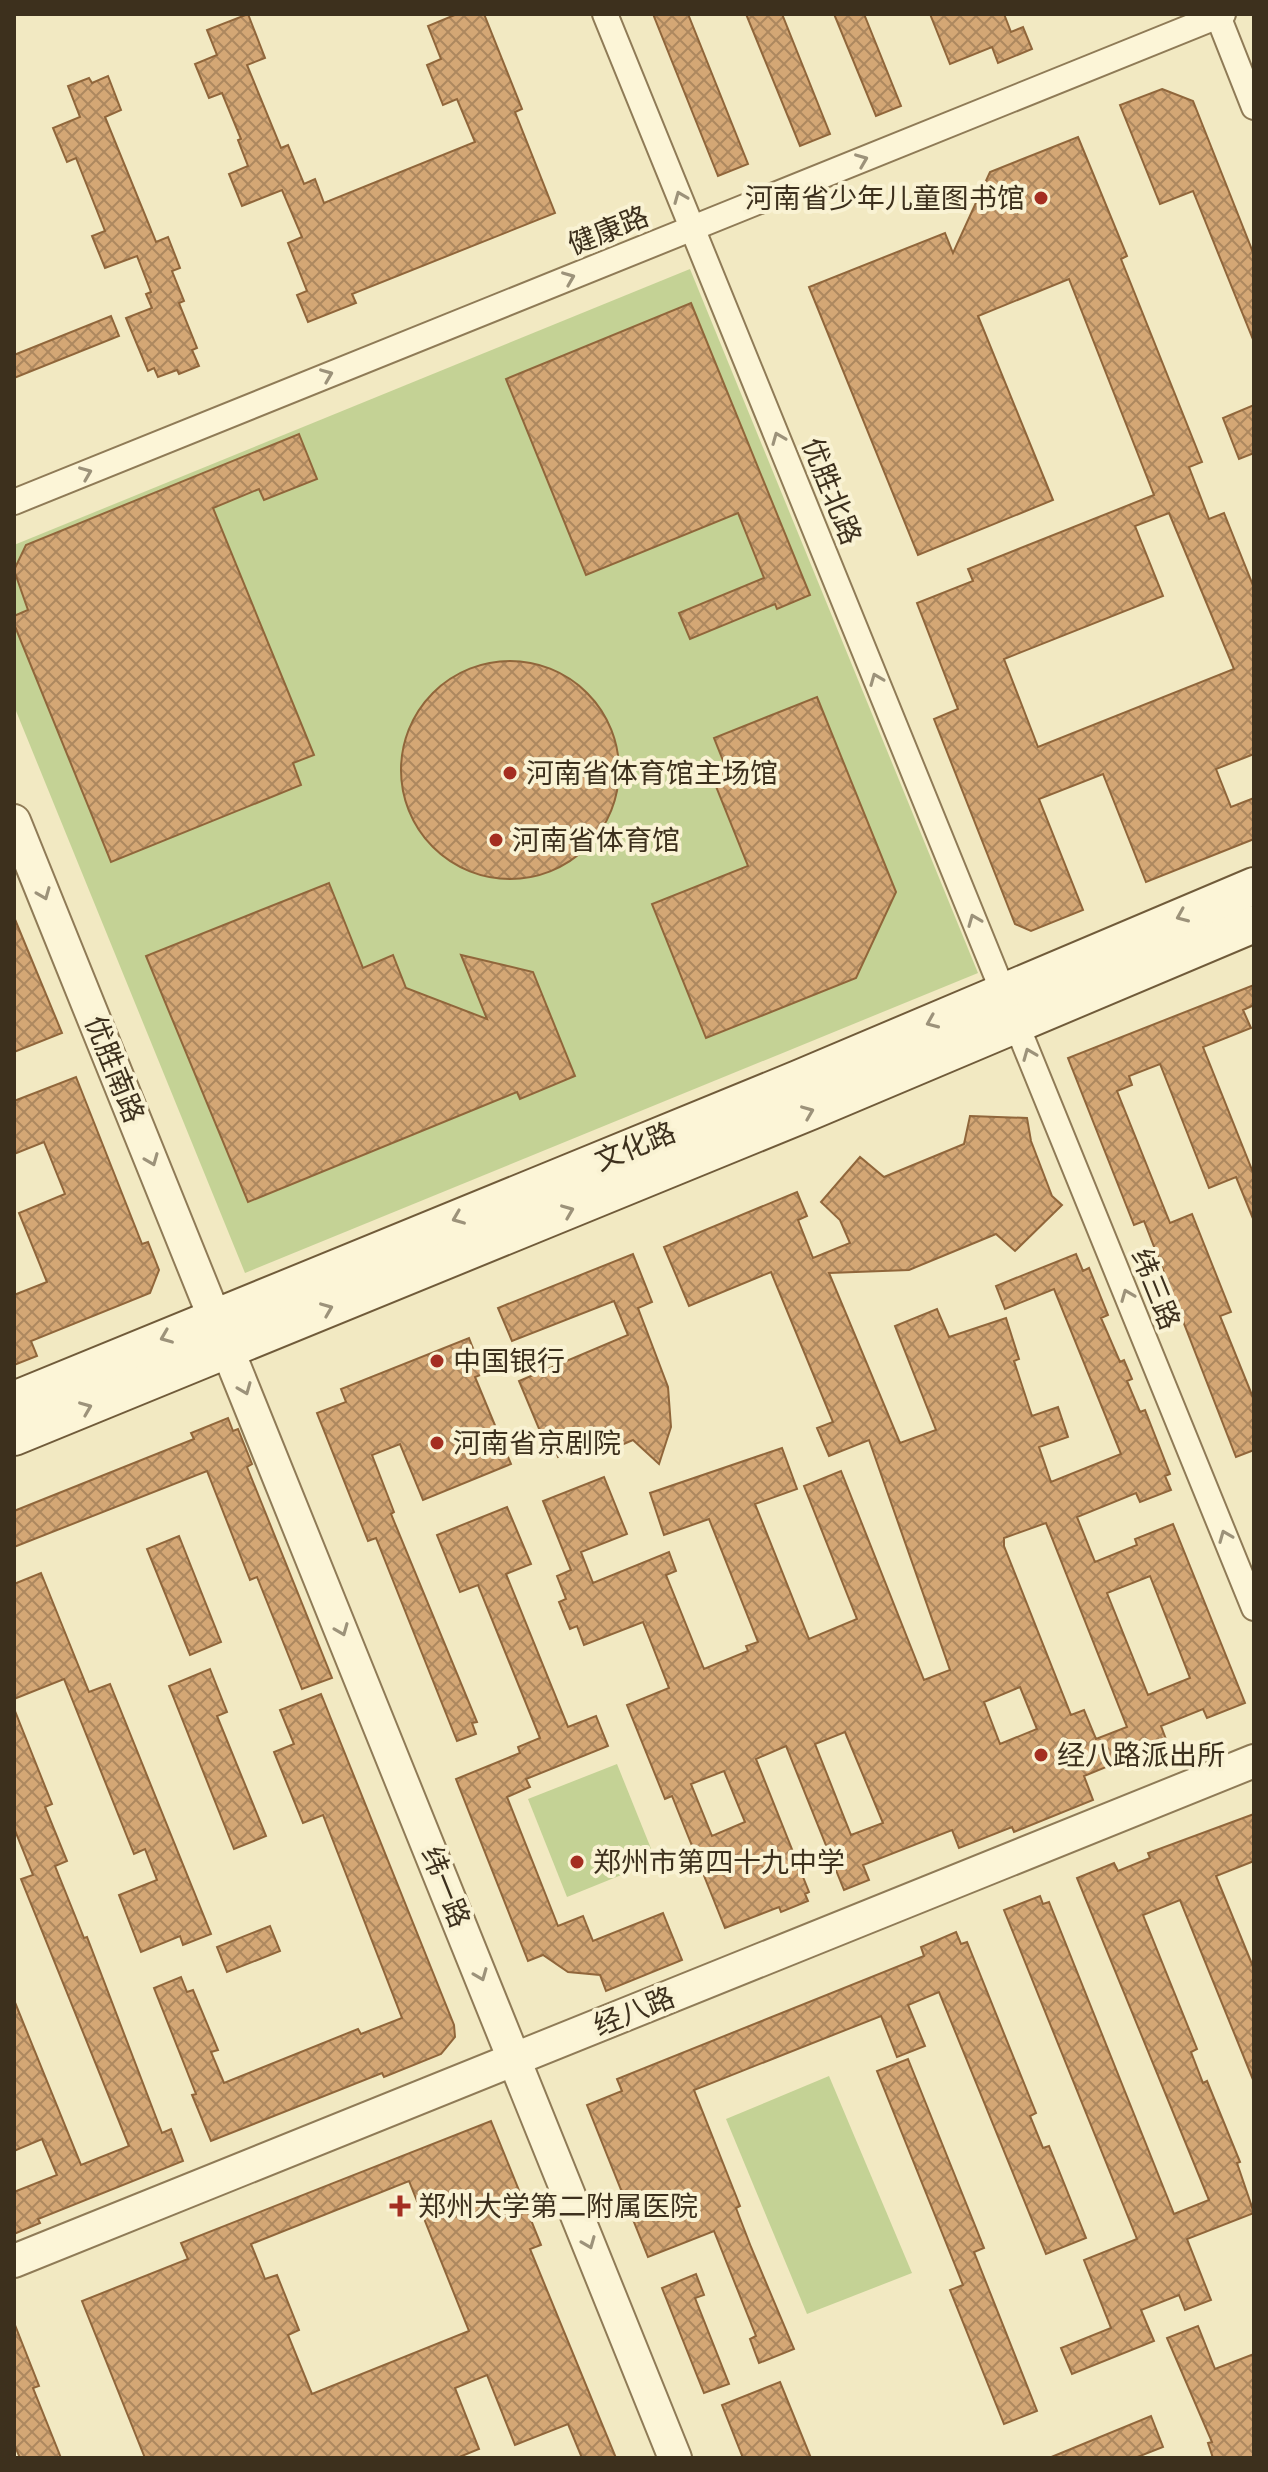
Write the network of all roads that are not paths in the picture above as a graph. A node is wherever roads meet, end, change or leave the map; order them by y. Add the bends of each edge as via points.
1 (1221, 15) edge
2 (611, 16) edge
3 (1254, 107) edge
4 (693, 228) junction
5 (14, 502) edge
6 (14, 821) edge
7 (1254, 886) edge
8 (1254, 924) edge
9 (1010, 1008) junction
10 (222, 1333) junction
11 (14, 1400) edge
12 (14, 1437) edge
13 (1254, 1608) edge
14 (1254, 1761) edge
15 (515, 2059) junction
16 (14, 2261) edge
17 (675, 2458) edge

1 - 3 street
4 -> 1 street, 健康路
4 -> 2 street, 优胜北路
5 -> 4 street, 健康路
9 -> 4 street, 优胜北路
6 -> 10 street, 优胜南路
7 -> 9 main road, 文化路
8 - 9 main road, 文化路
9 - 10 main road, 文化路
13 -> 9 street, 纬三路
10 -> 11 main road, 文化路
12 -> 10 main road, 文化路
10 -> 15 street, 纬一路
14 - 15 street, 经八路
15 - 16 street, 经八路
15 -> 17 street, 纬一路

